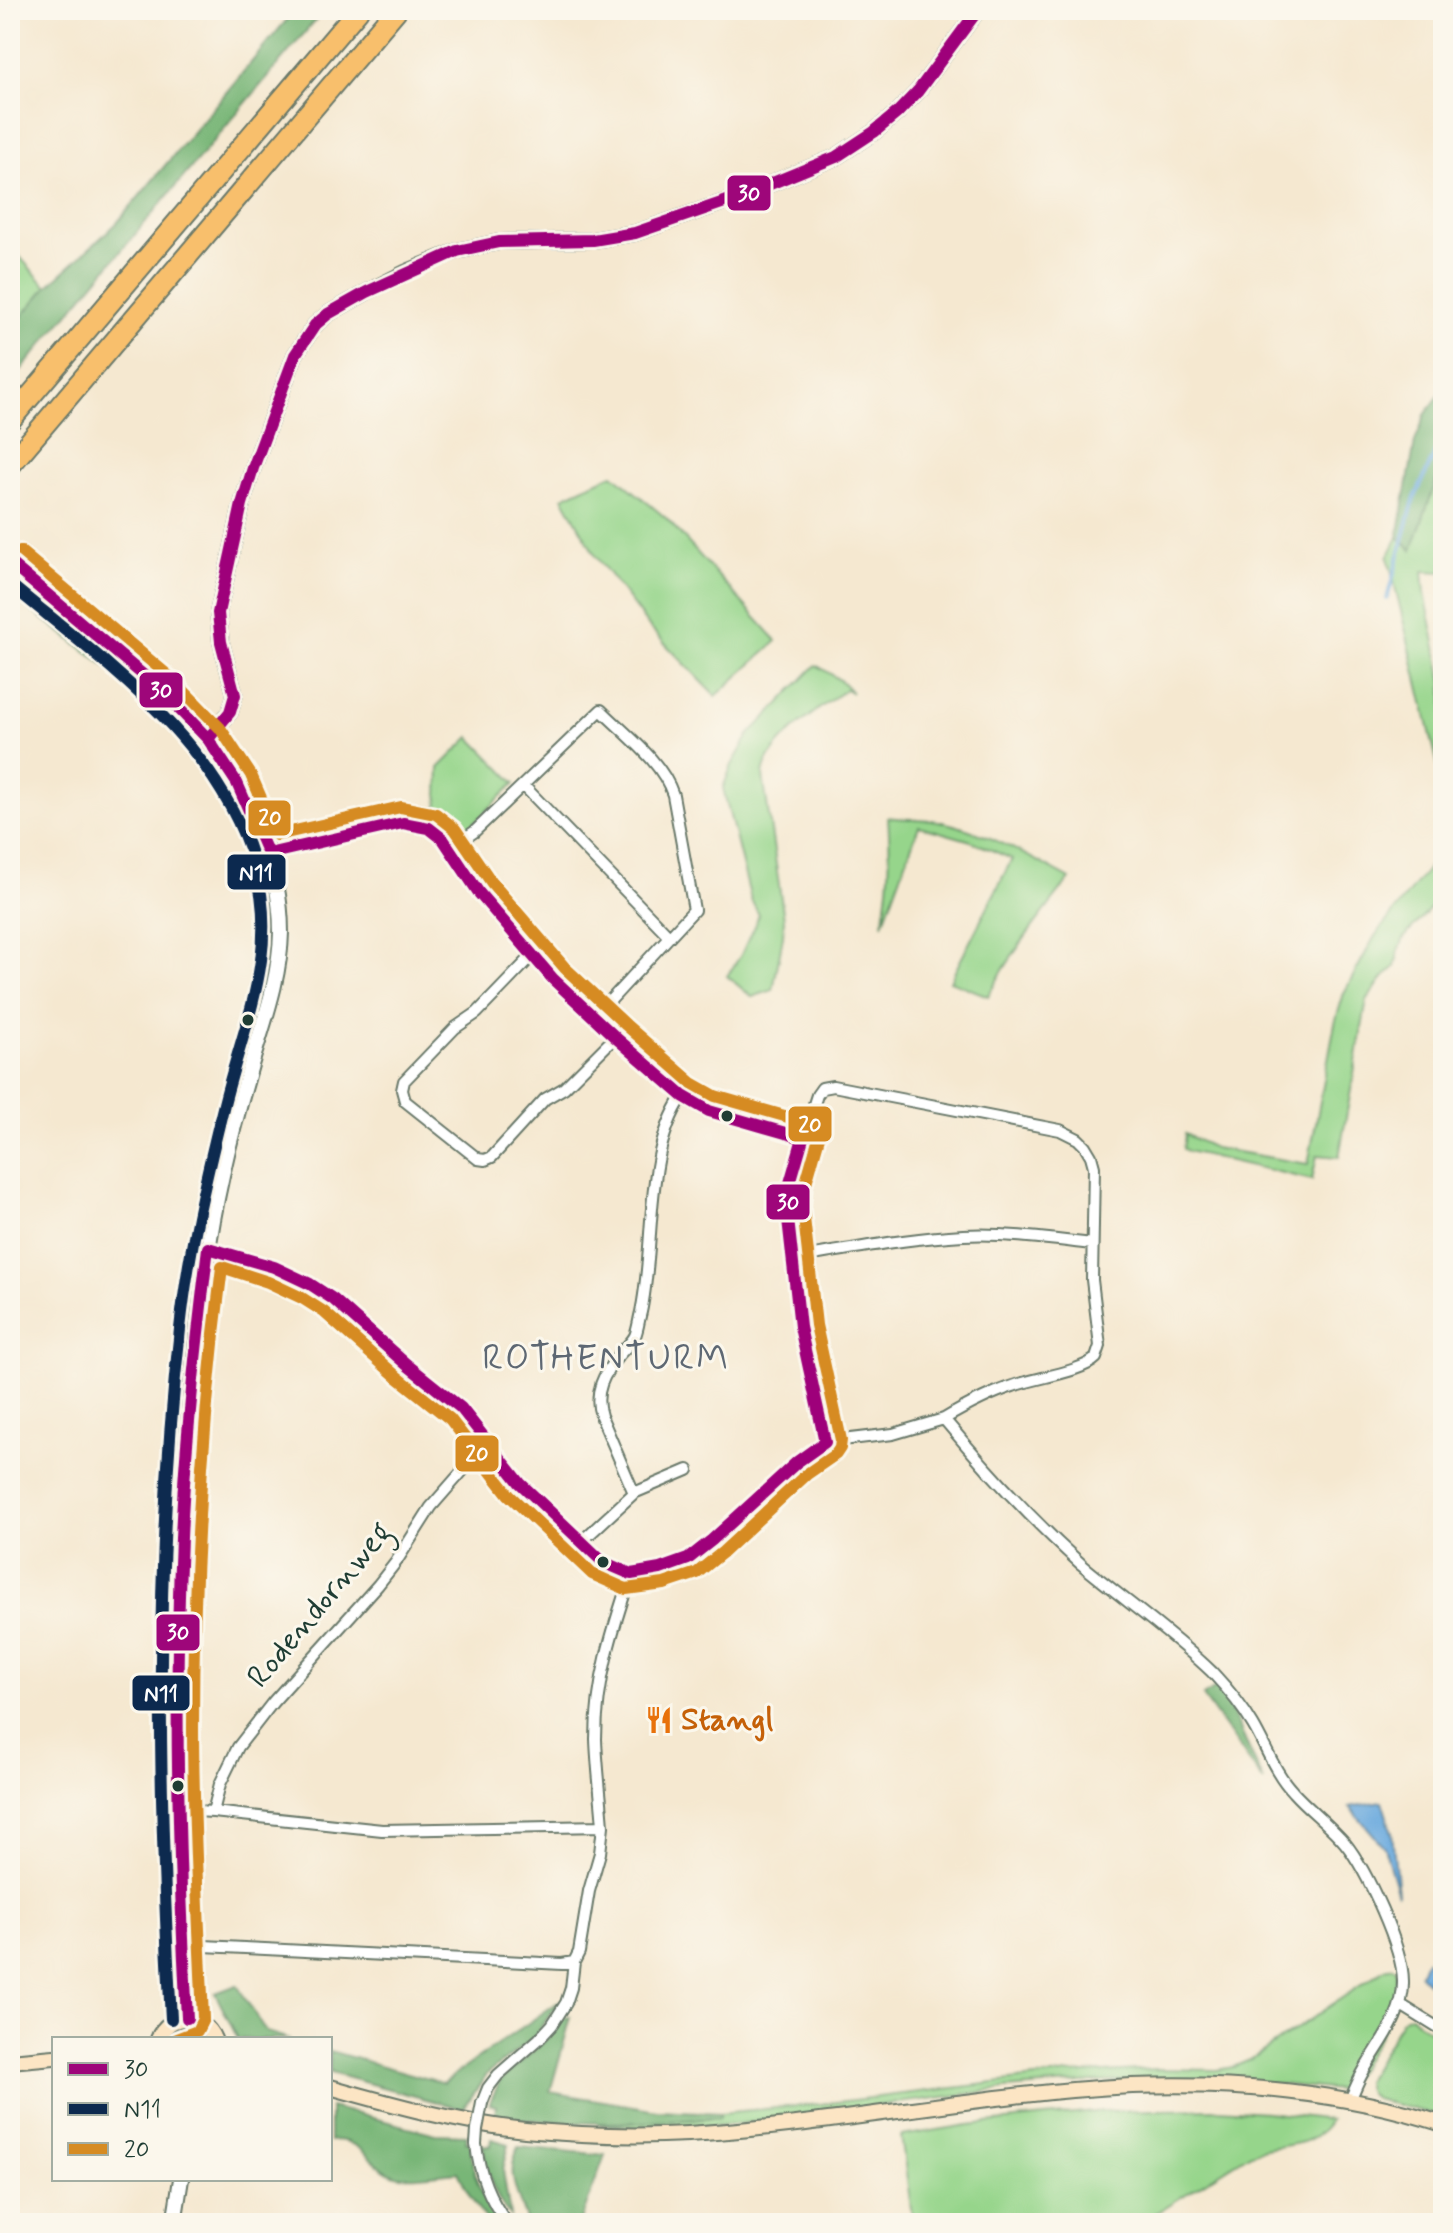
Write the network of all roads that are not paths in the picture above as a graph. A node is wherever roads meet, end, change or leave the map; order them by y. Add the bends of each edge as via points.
1 (358, 10) edge
2 (396, 10) edge
3 (978, 10) edge
4 (10, 420) edge
5 (10, 465) edge
6 (10, 563) edge
7 (208, 739) junction
8 (523, 785) junction
9 (450, 848) junction
10 (268, 854) junction
11 (669, 936) junction
12 (532, 956) junction
13 (594, 1018) junction
14 (615, 1037) junction
15 (683, 1096) junction
16 (803, 1138) junction
17 (1092, 1244) junction
18 (208, 1248) junction
19 (793, 1258) junction
20 (944, 1419) junction
21 (825, 1442) junction
22 (487, 1443) junction
23 (688, 1470) dead end
24 (634, 1493) junction
25 (581, 1542) junction
26 (631, 1574) junction
27 (179, 1810) junction
28 (213, 1812) junction
29 (603, 1826) junction
30 (183, 1945) junction
31 (574, 1962) junction
32 (1401, 2005) junction
33 (187, 2018) junction
34 (1443, 2031) edge
35 (159, 2037) edge
36 (213, 2037) edge
37 (52, 2057) edge
38 (10, 2061) edge
39 (332, 2088) edge
40 (1349, 2102) junction
41 (1443, 2124) edge
42 (181, 2181) edge
43 (174, 2223) edge
44 (507, 2223) edge

1 - 4 highway
2 - 5 highway
3 - 7 street via 897,113 836,157 635,233 593,240 499,242 457,251 367,292 315,325 289,371 242,504 218,613 235,695 230,712
6 - 7 street via 161,690
7 - 10 street via 237,783
8 - 9 street
8 - 11 street
8 - 11 street via 601,710 658,767 673,795 694,910
9 - 10 street via 429,828 403,823
9 - 12 street via 479,893
10 - 18 street via 279,905 279,955
11 - 13 street
12 - 13 street
12 - 14 street via 404,1081 405,1101 485,1160
13 - 14 street
14 - 15 street
15 - 16 street via 709,1111
15 - 24 street via 666,1127 659,1156 638,1324 598,1392 597,1405
16 - 17 street via 817,1095 833,1086 1060,1130 1078,1139 1091,1156
16 - 19 street via 787,1196
17 - 19 street via 1023,1236 941,1236
17 - 20 street via 1100,1346 1096,1358 1013,1385
18 - 22 street via 274,1267 333,1299 461,1408
18 - 27 street via 193,1351 182,1514
19 - 21 street via 800,1327
20 - 21 street via 893,1434
20 - 32 street via 1039,1526 1210,1671 1253,1724 1293,1792 1358,1860 1399,1956
21 - 26 street via 688,1559
22 - 25 street
22 - 28 street, Rodendornweg via 431,1507 378,1585 238,1747
23 - 24 street
24 - 25 street
25 - 26 street via 603,1562
26 - 29 street via 609,1641 599,1699 596,1738
27 - 28 street
27 - 30 street
28 - 29 street via 382,1830
29 - 31 street
30 - 31 street
30 - 33 street
31 - 44 street, bridge via 560,2014 498,2075 482,2103 476,2144 481,2172
32 - 34 street
32 - 40 street
33 - 35 main road via 175,2020
33 - 36 main road via 199,2021
37 - 38 main road
39 - 40 main road via 501,2126 640,2135 828,2121 1132,2086 1234,2087
40 - 41 main road
42 - 43 street

